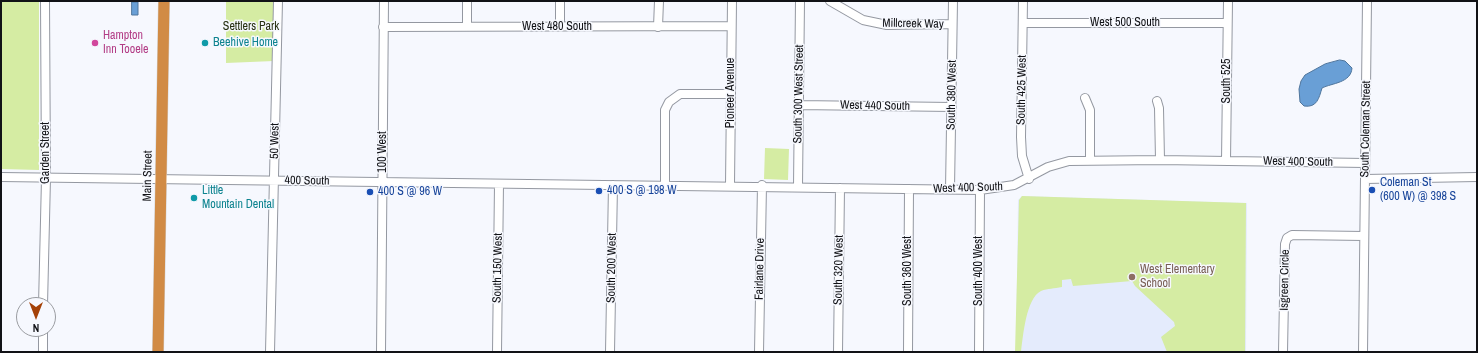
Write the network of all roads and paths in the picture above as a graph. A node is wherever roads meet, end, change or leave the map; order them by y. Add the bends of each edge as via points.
1 (45, 1) edge
2 (164, 1) edge
3 (278, 1) edge
4 (384, 1) edge
5 (467, 1) edge
6 (560, 1) edge
7 (659, 1) edge
8 (732, 1) edge
9 (800, 1) edge
10 (830, 1) edge
11 (953, 1) edge
12 (1022, 1) edge
13 (1228, 1) edge
14 (1367, 1) edge
15 (1023, 23) junction
16 (1227, 23) junction
17 (952, 24) junction
18 (467, 26) junction
19 (560, 26) junction
20 (731, 26) junction
21 (383, 27) junction
22 (658, 27) junction
23 (731, 94) junction
24 (1085, 98) dead end
25 (1157, 101) dead end
26 (798, 105) junction
27 (952, 107) junction
28 (1090, 160) junction
29 (1160, 160) junction
30 (1226, 161) junction
31 (1365, 163) junction
32 (1, 177) edge
33 (1477, 177) edge
34 (46, 178) junction
35 (1028, 178) junction
36 (161, 179) junction
37 (1365, 180) junction
38 (274, 181) junction
39 (383, 183) junction
40 (499, 184) junction
41 (613, 185) junction
42 (665, 185) junction
43 (762, 185) junction
44 (730, 186) junction
45 (798, 186) junction
46 (840, 188) junction
47 (909, 189) junction
48 (950, 189) junction
49 (980, 190) junction
50 (1364, 236) junction
51 (43, 297) edge
52 (43, 337) edge
53 (43, 352) edge
54 (158, 352) edge
55 (270, 352) edge
56 (381, 352) edge
57 (497, 352) edge
58 (610, 352) edge
59 (759, 352) edge
60 (838, 352) edge
61 (908, 352) edge
62 (979, 352) edge
63 (1283, 352) edge
64 (1363, 352) edge

1 - 34 street, Garden Street
2 - 36 highway, Main Street
3 - 38 street, 50 West
4 - 21 street, 100 West
5 - 18 street
6 - 19 street
7 - 22 street
8 - 20 street, Pioneer Avenue
9 - 26 street, South 300 West Street
10 - 17 street, Millcreek Way via 862,20 886,25
11 - 17 street, South 380 West
12 - 15 street, South 425 West
13 - 16 street, South 525
14 - 31 street, South Coleman Street
15 - 16 street, West 500 South
15 - 35 street, South 425 West via 1021,137 1022,156
16 - 30 street, South 525
17 - 27 street, South 380 West
18 - 19 street, West 480 South
18 - 21 street, West 480 South
19 - 22 street, West 480 South
20 - 22 street, West 480 South
20 - 23 street, Pioneer Avenue
21 - 39 street, 100 West
23 - 42 street via 680,94 669,102 665,110
23 - 44 street, Pioneer Avenue
24 - 28 street via 1090,110
25 - 29 street
26 - 27 street, West 440 South
26 - 45 street, South 300 West Street
27 - 48 street, South 380 West
28 - 29 street, West 400 South
28 - 35 street, West 400 South via 1069,161 1048,167
29 - 30 street, West 400 South
30 - 31 street, West 400 South
31 - 37 street, South Coleman Street
32 - 34 street, 400 South
33 - 37 street
34 - 36 street, 400 South
34 - 51 street, Garden Street
35 - 49 street, West 400 South via 1014,185
36 - 38 street, 400 South
36 - 54 highway, Main Street
37 - 50 street, South Coleman Street
38 - 39 street, 400 South
38 - 55 street, 50 West
39 - 40 street, 400 South
39 - 56 street, 100 West
40 - 41 street, 400 South
40 - 57 street, South 150 West
41 - 42 street, West 400 South
41 - 58 street, South 200 West
42 - 44 street, West 400 South
43 - 44 street, West 400 South
43 - 45 street, West 400 South
43 - 59 street, Fairlane Drive
45 - 46 street, West 400 South
46 - 47 street, West 400 South
46 - 60 street, South 320 West
47 - 48 street, West 400 South
47 - 61 street, South 360 West
48 - 49 street, West 400 South
49 - 62 street, South 400 West
50 - 63 street, Isgreen Circle via 1292,235 1287,238
50 - 64 street, South Coleman Street
52 - 53 street

